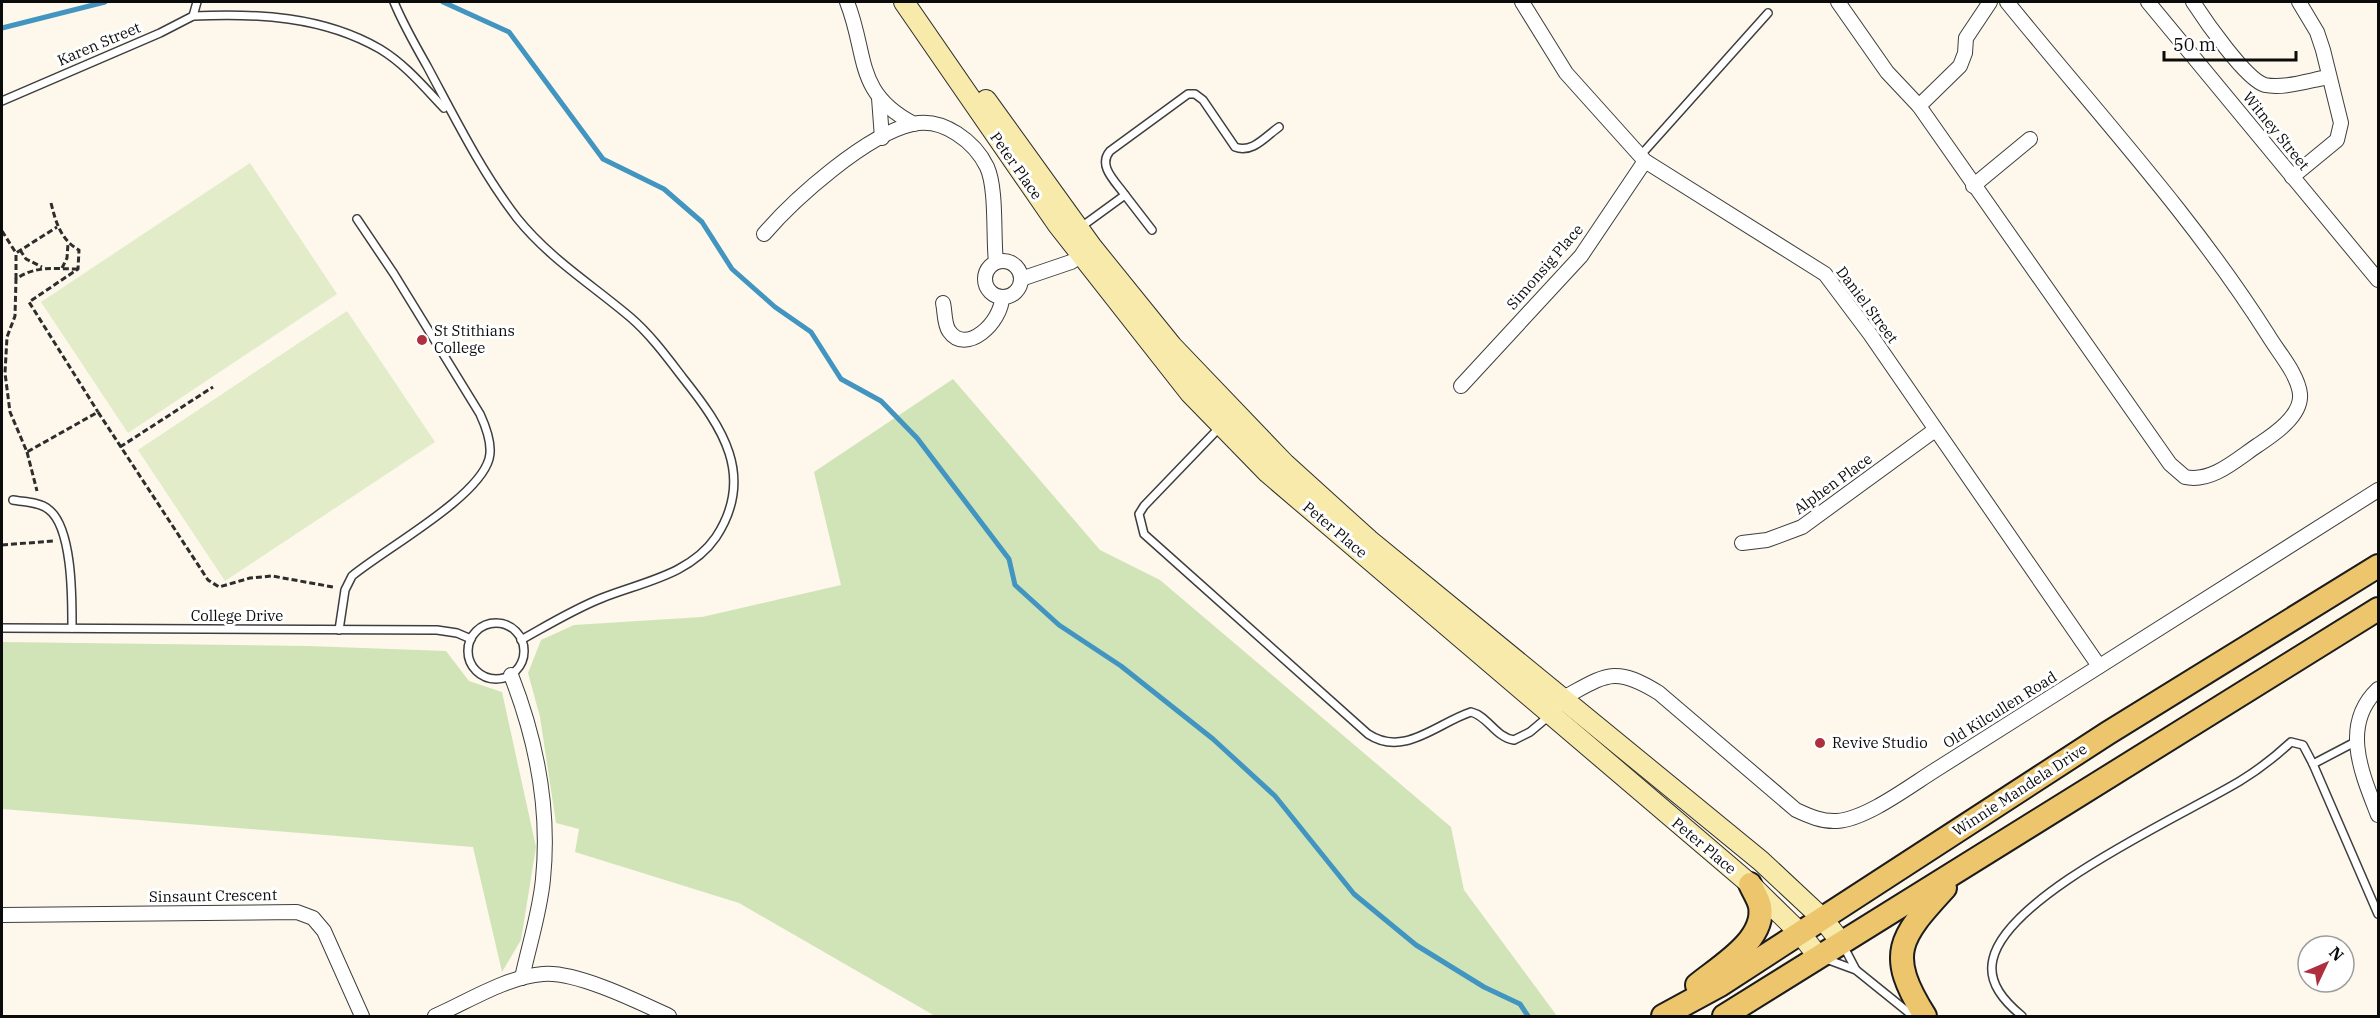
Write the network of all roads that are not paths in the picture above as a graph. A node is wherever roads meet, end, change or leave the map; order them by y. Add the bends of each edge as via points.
1 (197, 2) edge
2 (394, 2) edge
3 (847, 2) edge
4 (904, 2) edge
5 (914, 2) edge
6 (1522, 2) edge
7 (1838, 2) edge
8 (2010, 2) edge
9 (2148, 2) edge
10 (2193, 2) edge
11 (2299, 2) edge
12 (1989, 4) edge
13 (1768, 13) dead end
14 (193, 16) junction
15 (2329, 77) junction
16 (879, 98) junction
17 (2, 100) edge
18 (1918, 106) junction
19 (450, 114) junction
20 (914, 124) junction
21 (1279, 127) dead end
22 (882, 138) junction
23 (2030, 139) dead end
24 (1642, 158) junction
25 (2292, 177) junction
26 (1973, 186) junction
27 (1125, 195) junction
28 (357, 219) dead end
29 (1079, 229) junction
30 (1152, 230) dead end
31 (764, 234) dead end
32 (1087, 252) junction
33 (996, 262) junction
34 (1021, 279) junction
35 (2379, 280) edge
36 (1002, 297) junction
37 (943, 303) dead end
38 (1461, 386) dead end
39 (1228, 419) junction
40 (1935, 430) junction
41 (2379, 490) edge
42 (13, 500) dead end
43 (1742, 543) dead end
44 (2379, 566) edge
45 (2379, 609) edge
46 (2, 628) edge
47 (72, 628) junction
48 (339, 630) junction
49 (471, 639) junction
50 (521, 640) junction
51 (2099, 666) junction
52 (511, 675) junction
53 (2379, 690) edge
54 (1558, 706) junction
55 (2355, 742) junction
56 (2313, 764) junction
57 (2379, 815) edge
58 (1962, 869) junction
59 (1750, 884) junction
60 (2379, 914) edge
61 (2, 915) edge
62 (1822, 918) junction
63 (1800, 933) junction
64 (1841, 942) junction
65 (1818, 956) junction
66 (1856, 970) junction
67 (522, 978) junction
68 (362, 1017) edge
69 (435, 1017) edge
70 (669, 1017) edge
71 (1661, 1017) edge
72 (1724, 1017) edge
73 (1913, 1017) edge
74 (1926, 1017) edge
75 (2022, 1017) edge

1 - 14 lane
2 - 19 lane
3 - 16 street via 866,76
4 - 32 main road, Peter Place via 1043,204
5 - 29 main road, Peter Place
6 - 24 street, Daniel Street via 1566,73
7 - 18 street via 1887,72
8 - 12 street
8 - 26 street via 2212,252 2294,377 2300,395 2296,410 2276,433 2224,468 2200,477 2185,477 2170,464
9 - 25 street, Witney Street
10 - 15 street via 2246,71 2259,82 2274,86
11 - 15 street via 2317,32
12 - 18 street via 1966,38 1960,66
13 - 24 lane
14 - 17 lane, Karen Street
14 - 19 lane via 240,14 334,29 381,50 411,73
15 - 25 street via 2340,114 2341,133
16 - 20 street
16 - 22 street
18 - 26 street
19 - 50 lane via 526,228 562,264 631,317 660,348 712,414 733,460 729,512 716,537 702,552 684,567 582,606
20 - 22 street
20 - 33 street via 938,126 961,136 978,152 988,170 993,194
21 - 27 lane via 1243,150 1235,147 1203,100 1188,94 1104,158 1104,165
22 - 31 street via 803,192
23 - 26 street
24 - 38 street, Simonsig Place via 1581,256
24 - 40 street, Daniel Street via 1826,274
25 - 35 street, Witney Street
27 - 29 lane
27 - 30 lane
28 - 48 lane via 480,414 486,426 490,457 480,478 458,500 352,576 345,590
29 - 32 main road, Peter Place
32 - 34 street
32 - 39 main road, Peter Place via 1126,301 1180,383
33 - 34 street via 1013,264
33 - 36 street via 988,268 985,282 989,291
34 - 36 street via 1015,293
36 - 37 street via 993,324 978,335 963,339 947,328
39 - 54 main road, Peter Place via 1269,473
39 - 54 lane via 1144,506 1139,514 1144,534 1368,734 1382,743 1399,742 1439,729 1470,712 1482,716 1499,734 1514,740 1530,732
40 - 43 street, Alphen Place via 1802,527 1767,540
40 - 51 street, Daniel Street
41 - 51 street, Old Kilcullen Road
42 - 47 lane via 40,505 55,515 72,566
44 - 62 main road, Winnie Mandela Drive via 2108,733
45 - 58 main road
46 - 47 lane, College Drive
47 - 48 lane, College Drive
48 - 49 lane, College Drive via 437,630
49 - 50 lane via 483,626 492,624 511,627
49 - 52 lane via 469,657 478,672 494,680
50 - 52 lane via 523,661
51 - 54 street, Old Kilcullen Road via 1872,808 1839,821 1810,817 1796,810 1659,693 1636,679 1610,675
52 - 67 street via 529,731 545,832 543,882
53 - 55 street via 2358,720
54 - 59 main road, Peter Place
54 - 62 main road, Peter Place via 1761,861
55 - 56 lane
55 - 57 street via 2363,777
56 - 60 lane
56 - 75 lane via 2303,746 2291,742 2241,780 2167,820 2024,911 2007,931 1992,961 1996,988
58 - 64 main road
58 - 74 main road via 1916,920 1903,942 1901,961 1907,988
59 - 63 main road, Peter Place
59 - 71 main road via 1761,914 1754,935
61 - 68 street, Sinsaunt Crescent via 297,912 313,918 324,931
62 - 63 main road, Winnie Mandela Drive
62 - 64 main road, Peter Place
63 - 65 main road, Peter Place
63 - 71 main road, Winnie Mandela Drive via 1720,985
64 - 65 main road
64 - 66 lane, Peter Place
65 - 66 lane, Peter Place
65 - 72 main road
66 - 73 lane, Peter Place
67 - 69 street
67 - 70 street via 560,975

